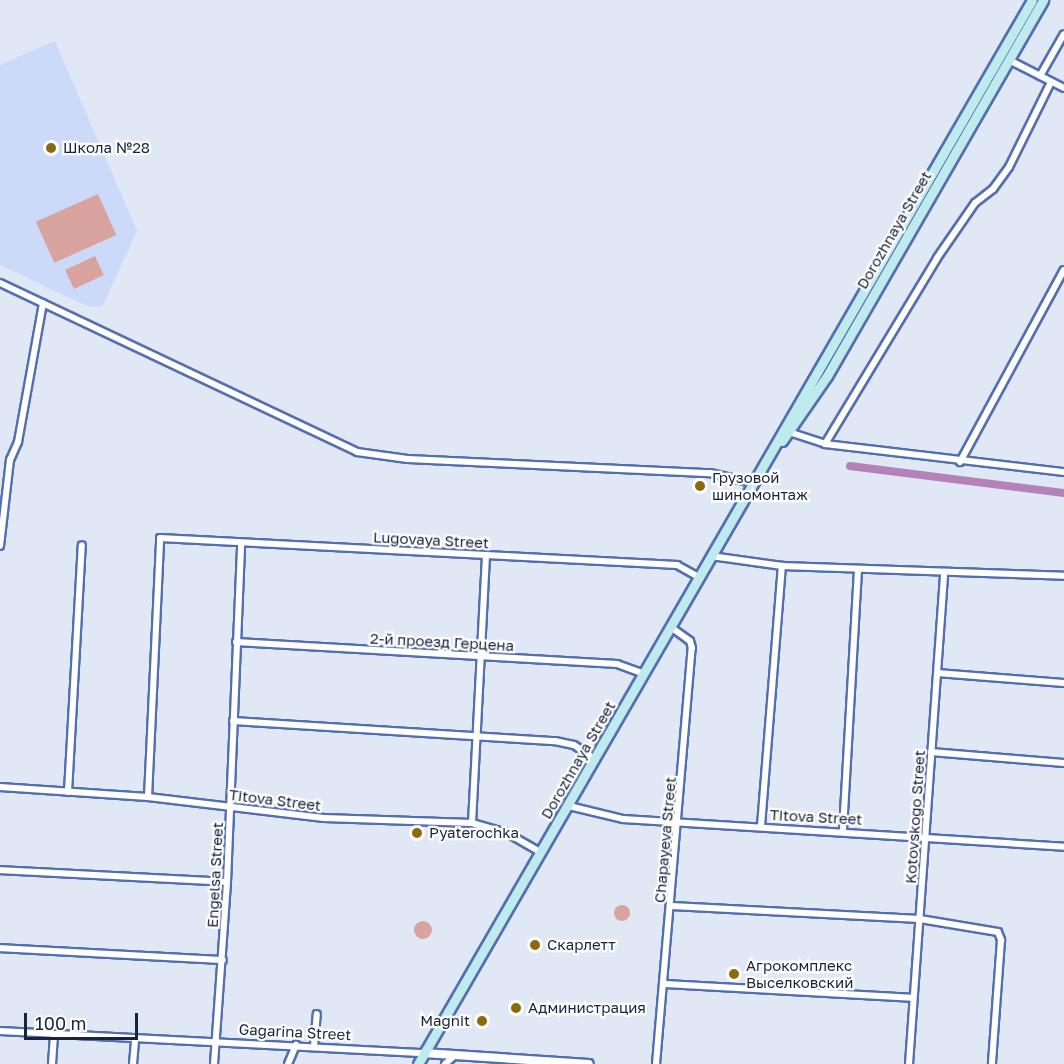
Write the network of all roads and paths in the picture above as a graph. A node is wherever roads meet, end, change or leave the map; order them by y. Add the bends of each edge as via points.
1 (1032, 0) edge
2 (1043, 0) edge
3 (1064, 33) edge
4 (1009, 60) junction
5 (1040, 76) junction
6 (1051, 82) junction
7 (1064, 88) edge
8 (1064, 270) edge
9 (0, 283) edge
10 (43, 303) junction
11 (789, 432) junction
12 (825, 444) junction
13 (960, 462) junction
14 (761, 470) junction
15 (1064, 472) edge
16 (753, 483) junction
17 (241, 543) junction
18 (82, 545) dead end
19 (0, 546) edge
20 (486, 555) junction
21 (711, 556) junction
22 (782, 566) junction
23 (858, 570) junction
24 (944, 572) junction
25 (1064, 576) edge
26 (699, 577) junction
27 (672, 628) junction
28 (236, 642) junction
29 (480, 656) junction
30 (937, 673) junction
31 (645, 675) junction
32 (1064, 683) edge
33 (232, 721) junction
34 (475, 736) junction
35 (931, 752) junction
36 (595, 759) junction
37 (1064, 763) edge
38 (0, 787) edge
39 (68, 792) junction
40 (148, 797) junction
41 (230, 806) junction
42 (569, 806) junction
43 (679, 822) junction
44 (472, 823) junction
45 (761, 826) junction
46 (843, 830) junction
47 (926, 837) junction
48 (1064, 847) edge
49 (542, 853) junction
50 (0, 870) edge
51 (227, 882) junction
52 (672, 906) junction
53 (920, 919) junction
54 (0, 948) edge
55 (223, 960) junction
56 (664, 984) junction
57 (913, 998) junction
58 (316, 1014) dead end
59 (0, 1031) edge
60 (54, 1034) junction
61 (135, 1038) junction
62 (215, 1040) junction
63 (296, 1045) junction
64 (314, 1046) junction
65 (424, 1053) junction
66 (452, 1058) junction
67 (512, 1062) edge
68 (52, 1064) edge
69 (133, 1064) edge
70 (214, 1064) edge
71 (288, 1064) edge
72 (418, 1064) edge
73 (445, 1064) edge
74 (589, 1064) edge
75 (656, 1064) edge
76 (909, 1064) edge
77 (992, 1064) edge

1 - 14 main road, Dorozhnaya Street
2 - 4 main road, Dorozhnaya Street
3 - 5 street
4 - 5 street
4 - 11 main road, Dorozhnaya Street via 827,376
5 - 6 street
6 - 7 street
6 - 12 street via 1009,167 993,189 975,203 937,258
8 - 13 street
9 - 10 street
10 - 16 street via 357,452 408,459 710,473
10 - 19 street via 18,442 10,460
11 - 12 street
11 - 14 main road, Dorozhnaya Street
12 - 13 street
13 - 15 street
14 - 16 main road, Dorozhnaya Street
16 - 21 main road, Dorozhnaya Street
17 - 20 street, Lugovaya Street
17 - 28 street, Engelsa Street
17 - 40 street, Lugovaya Street via 160,538
18 - 39 street
20 - 26 street, Lugovaya Street via 677,565
20 - 29 street
21 - 22 street
21 - 26 main road, Dorozhnaya Street
22 - 23 street
22 - 45 street
23 - 24 street
23 - 46 street
24 - 25 street
24 - 30 street, Kotovskogo Street
26 - 27 main road, Dorozhnaya Street
27 - 31 main road, Dorozhnaya Street
27 - 43 street, Chapayeva Street via 690,641 692,648
28 - 29 street, 2-й проезд Герцена
28 - 33 street, Engelsa Street
29 - 31 street, 2-й проезд Герцена via 617,664
29 - 34 street
30 - 32 street
30 - 35 street, Kotovskogo Street
31 - 36 main road, Dorozhnaya Street
33 - 34 street
33 - 41 street, Engelsa Street
34 - 36 street via 555,741 574,745
34 - 44 street
35 - 37 street
35 - 47 street, Kotovskogo Street
36 - 42 main road, Dorozhnaya Street
38 - 39 street, Titova Street
39 - 40 street, Titova Street
40 - 41 street, Titova Street
41 - 44 street, Titova Street via 324,818
41 - 51 street, Engelsa Street
42 - 43 street, Titova Street via 601,816
42 - 49 main road, Dorozhnaya Street
43 - 45 street, Titova Street
43 - 52 street, Chapayeva Street
44 - 49 street, Titova Street via 507,833
45 - 46 street, Titova Street
46 - 47 street, Titova Street
47 - 48 street, Titova Street
47 - 53 street, Kotovskogo Street
49 - 65 main road, Dorozhnaya Street
50 - 51 street
51 - 55 street, Engelsa Street
52 - 53 street
52 - 56 street, Chapayeva Street
53 - 57 street, Kotovskogo Street
53 - 77 street via 994,930 1001,935
54 - 55 street
55 - 62 street, Engelsa Street
56 - 57 street
56 - 75 street, Chapayeva Street
57 - 76 street, Kotovskogo Street
58 - 64 street
59 - 60 street, Gagarina Street
60 - 61 street, Gagarina Street
60 - 68 street
61 - 62 street, Gagarina Street
61 - 69 street
62 - 63 street, Gagarina Street
62 - 70 street, Engelsa Street
63 - 64 street, Gagarina Street
63 - 71 street
64 - 65 street, Gagarina Street
65 - 66 street, Gagarina Street
65 - 72 main road, Dorozhnaya Street
66 - 67 street, Gagarina Street
66 - 73 street
67 - 74 street, Gagarina Street

